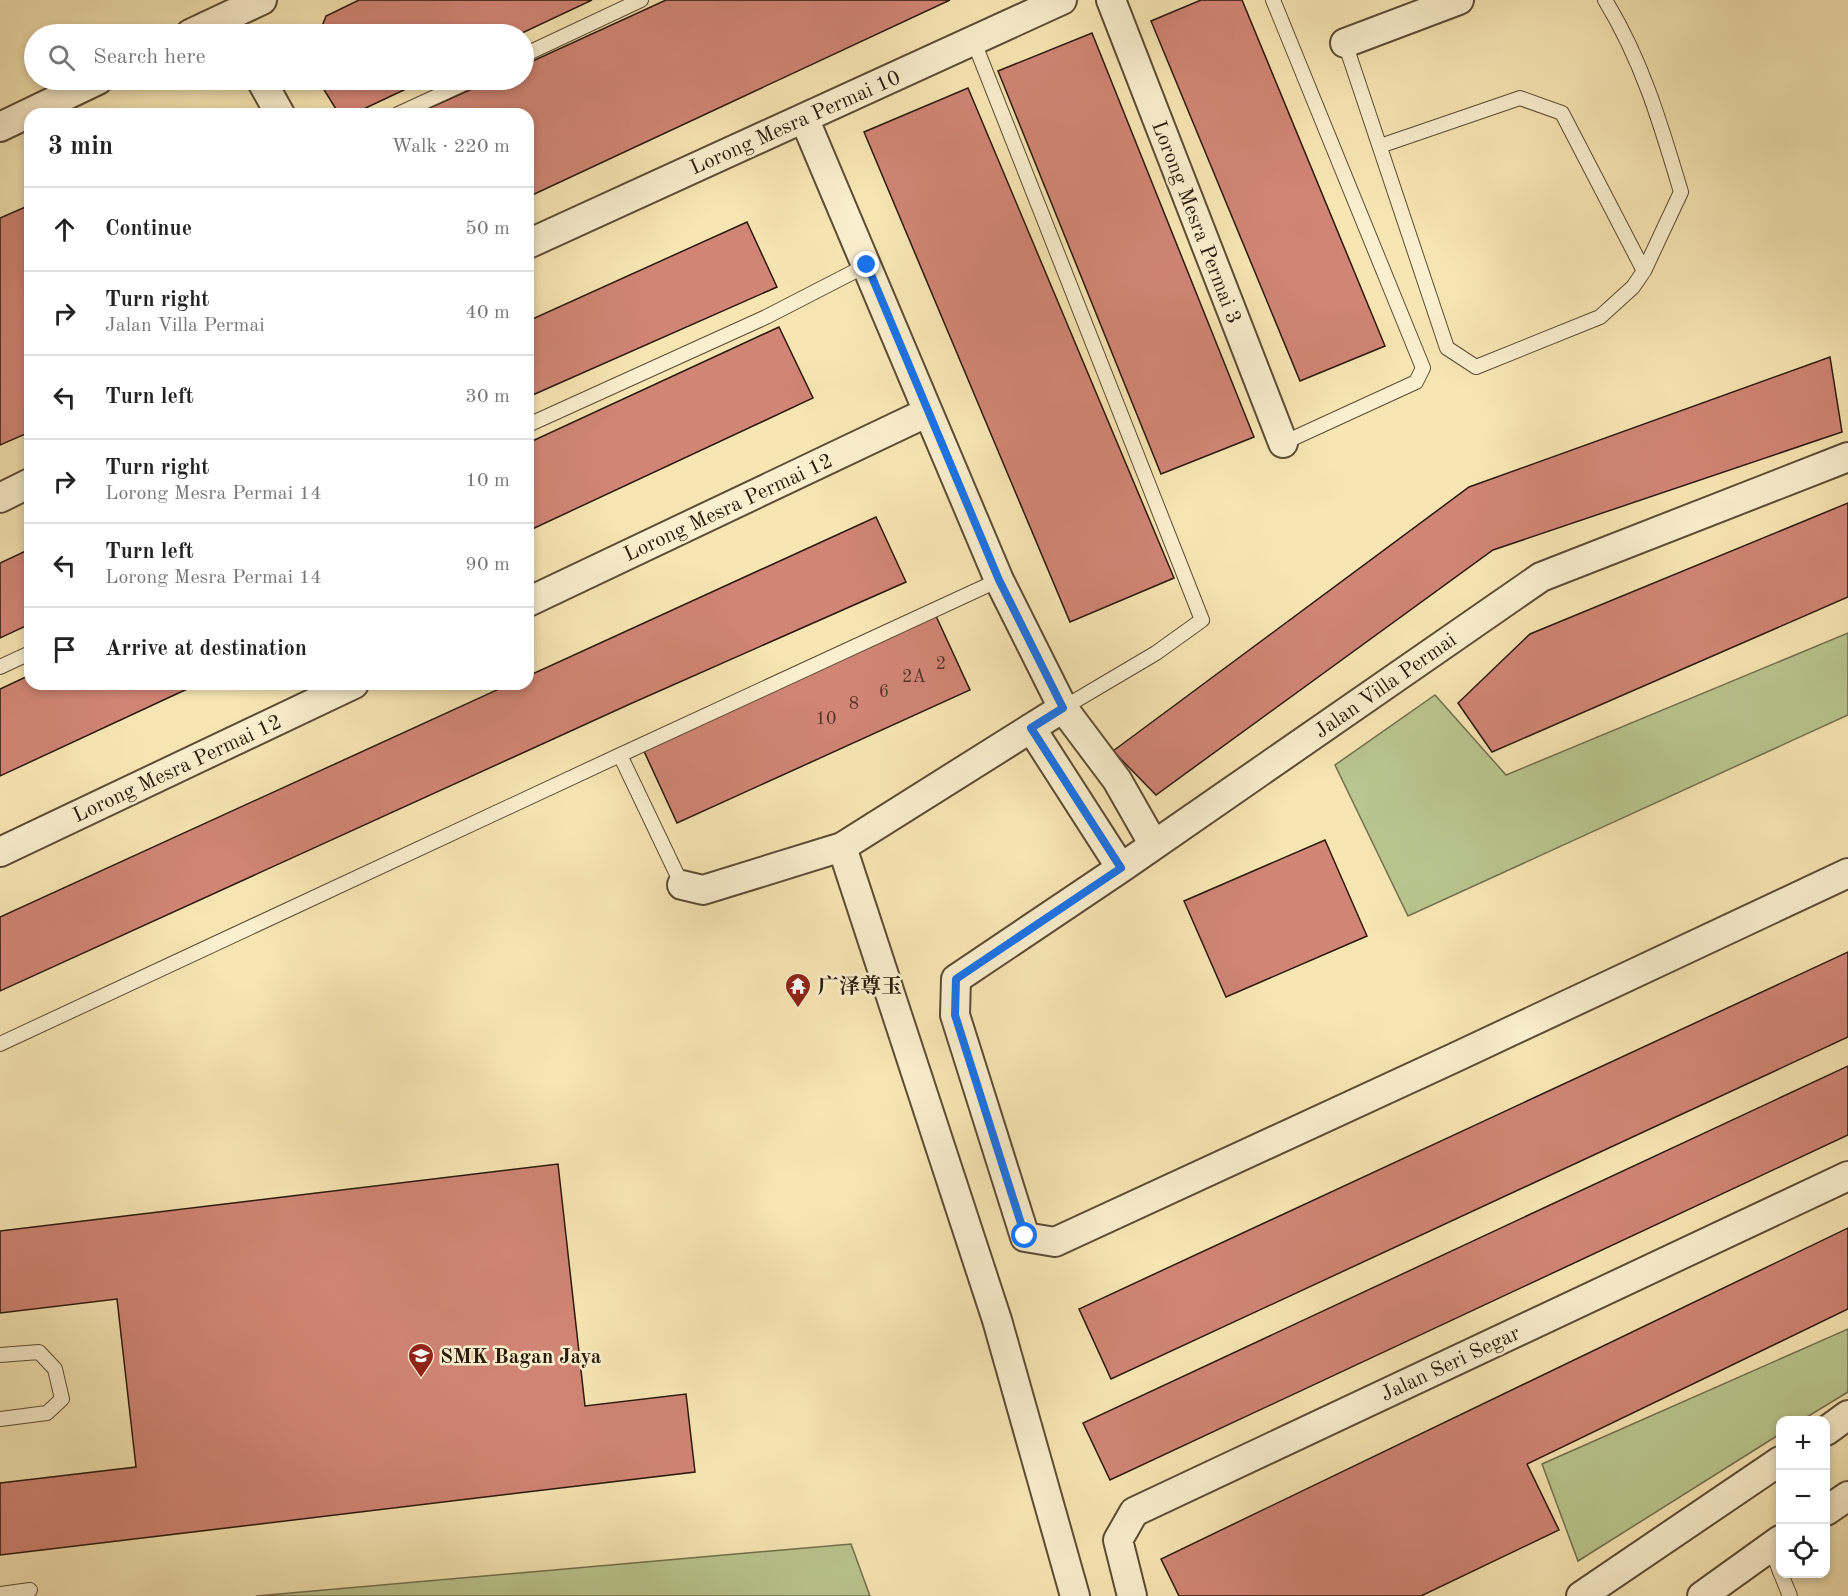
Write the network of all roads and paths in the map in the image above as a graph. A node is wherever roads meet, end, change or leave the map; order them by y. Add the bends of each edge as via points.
1 (262, 0) edge
2 (641, 0) edge
3 (1062, 0) edge
4 (1111, 0) edge
5 (1273, 0) edge
6 (1459, 0) edge
7 (1605, 0) edge
8 (226, 17) edge
9 (211, 24) edge
10 (974, 42) junction
11 (1345, 43) joint
12 (534, 50) edge
13 (77, 90) edge
14 (267, 90) edge
15 (450, 90) edge
16 (40, 108) edge
17 (277, 108) edge
18 (411, 108) edge
19 (24, 115) edge
20 (804, 118) junction
21 (0, 127) edge
22 (1380, 146) junction
23 (534, 241) edge
24 (867, 265) junction
25 (1644, 271) junction
26 (928, 412) junction
27 (534, 422) edge
28 (1283, 443) joint
29 (1848, 458) edge
30 (24, 486) edge
31 (0, 498) edge
32 (999, 580) junction
33 (534, 599) edge
34 (24, 656) edge
35 (0, 667) edge
36 (341, 690) edge
37 (1063, 708) junction
38 (1031, 728) junction
39 (620, 755) junction
40 (1154, 845) junction
41 (842, 847) junction
42 (0, 852) edge
43 (1121, 868) junction
44 (1848, 873) edge
45 (682, 885) joint
46 (0, 1044) edge
47 (1848, 1176) edge
48 (0, 1355) edge
49 (1848, 1415) edge
50 (0, 1419) edge
51 (1830, 1428) edge
52 (1776, 1464) edge
53 (1848, 1496) edge
54 (1830, 1508) edge
55 (1776, 1559) edge
56 (1784, 1578) edge
57 (1611, 1588) edge
58 (30, 1590) dead end
59 (0, 1594) edge
60 (1075, 1596) edge
61 (1132, 1596) edge
62 (1581, 1596) edge
63 (1702, 1596) edge
64 (1790, 1596) edge

1 - 8 street
2 - 12 lane
3 - 10 street, Lorong Mesra Permai 10
4 - 28 street, Lorong Mesra Permai 3
5 - 28 lane via 1423,368 1416,382
6 - 11 street
7 - 25 lane via 1624,31 1657,114 1681,192
8 - 9 street
10 - 20 street, Lorong Mesra Permai 10
10 - 37 lane via 1202,620 1156,653
11 - 22 lane
13 - 16 street
14 - 17 street
15 - 18 lane
19 - 21 street
20 - 23 street, Lorong Mesra Permai 10
20 - 24 street
22 - 25 lane via 1520,98 1562,113
22 - 25 lane via 1447,348 1476,367 1600,317 1633,288
24 - 26 street
24 - 27 lane via 766,317
26 - 32 street
26 - 33 street, Lorong Mesra Permai 12
29 - 40 street, Jalan Villa Permai via 1541,577
30 - 31 street
32 - 37 street
32 - 39 lane
34 - 35 lane
36 - 42 street, Lorong Mesra Permai 12
37 - 38 street
37 - 40 street via 1117,780
38 - 41 street
38 - 43 street
39 - 45 lane
39 - 46 lane
40 - 43 street, Jalan Villa Permai
41 - 45 street via 703,890
41 - 60 street via 998,1320
43 - 44 street, Jalan Villa Permai via 956,979 955,1015 1025,1236 1055,1242
47 - 61 street, Jalan Seri Segar via 1134,1512 1118,1540
48 - 50 lane via 39,1352 55,1369 62,1398 47,1413
49 - 51 street
52 - 57 street
53 - 54 street
55 - 63 street
56 - 64 lane
57 - 62 street
58 - 59 lane

